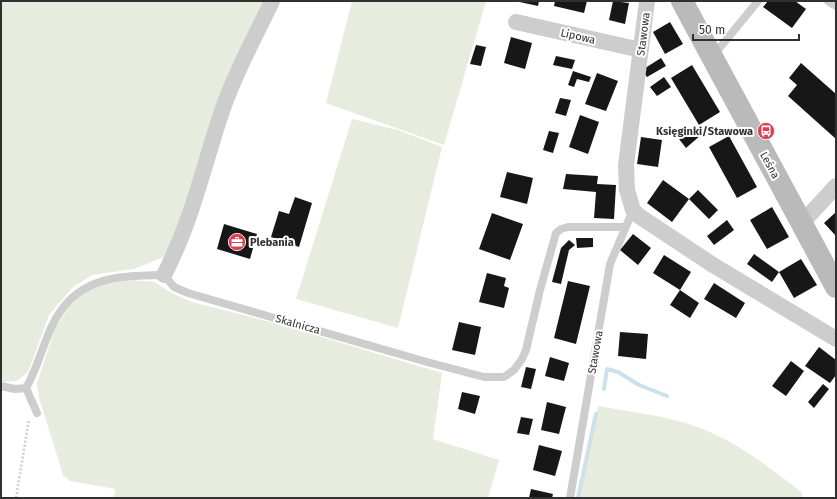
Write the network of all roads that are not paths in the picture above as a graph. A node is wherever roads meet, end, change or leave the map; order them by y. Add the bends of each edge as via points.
1 (272, 1) edge
2 (647, 1) edge
3 (682, 1) edge
4 (758, 1) edge
5 (828, 1) edge
6 (836, 6) edge
7 (516, 22) dead end
8 (641, 50) junction
9 (713, 57) junction
10 (836, 186) edge
11 (633, 210) junction
12 (802, 223) junction
13 (625, 227) junction
14 (164, 275) junction
15 (836, 287) edge
16 (836, 339) edge
17 (1, 386) edge
18 (26, 388) junction
19 (37, 413) dead end
20 (570, 498) edge

1 - 14 street via 231,88 199,189 177,249
2 - 8 street, Stawowa
3 - 9 main road, Leśna
4 - 9 lane
5 - 6 lane
7 - 8 street, Lipowa
8 - 11 street, Stawowa via 626,165 627,190
9 - 12 main road, Leśna
10 - 12 street
11 - 13 lane, Stawowa
11 - 16 street via 713,265
12 - 15 main road, Leśna
13 - 14 lane, Skalnicza via 568,227 556,233 522,359 514,370 504,377 495,378 427,362 188,293 174,287
13 - 20 lane, Stawowa via 610,264
14 - 18 lane via 107,279 80,291 70,300 52,327
17 - 18 lane
18 - 19 lane

